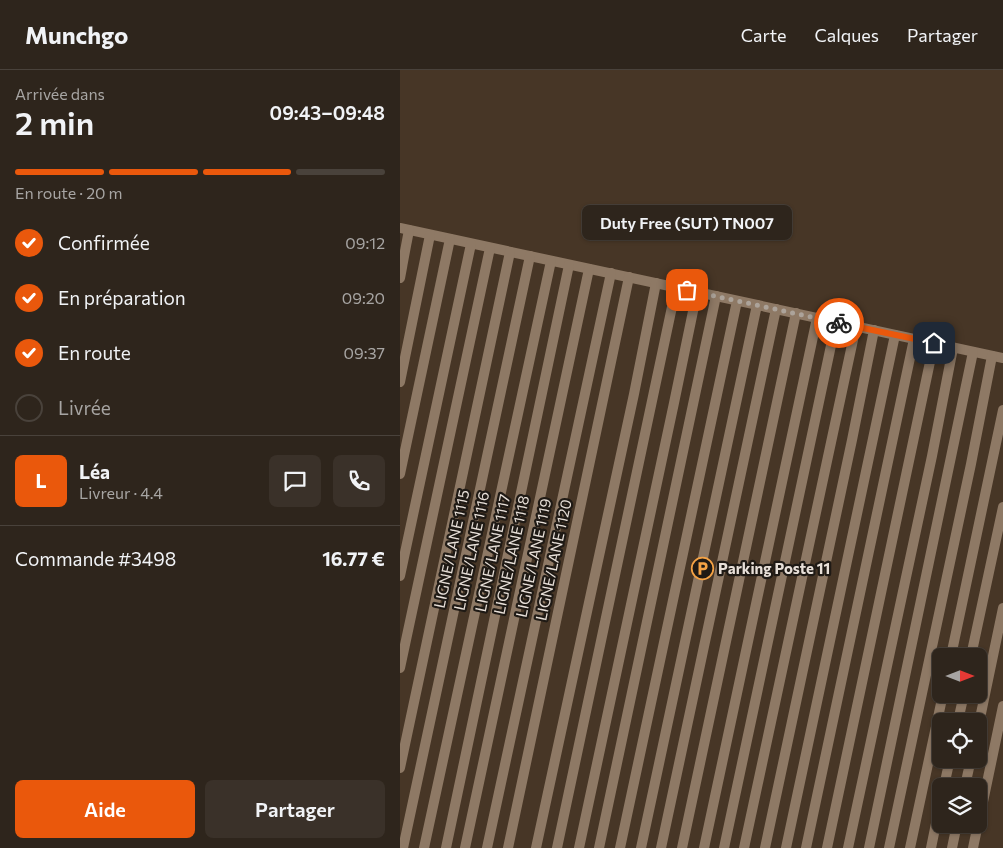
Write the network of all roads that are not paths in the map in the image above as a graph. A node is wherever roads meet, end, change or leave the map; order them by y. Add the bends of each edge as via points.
1 (405, 229) edge
2 (430, 235) junction
3 (450, 240) junction
4 (471, 244) junction
5 (490, 248) junction
6 (510, 252) junction
7 (530, 256) junction
8 (550, 261) junction
9 (569, 265) junction
10 (589, 269) junction
11 (611, 273) junction
12 (629, 277) junction
13 (400, 278) edge
14 (656, 283) junction
15 (676, 288) junction
16 (697, 292) junction
17 (716, 296) junction
18 (737, 301) junction
19 (757, 305) junction
20 (776, 309) junction
21 (796, 313) junction
22 (817, 318) junction
23 (836, 322) junction
24 (856, 326) junction
25 (874, 330) junction
26 (895, 335) junction
27 (914, 339) junction
28 (934, 343) junction
29 (953, 348) junction
30 (974, 352) junction
31 (992, 356) junction
32 (1003, 358) edge
33 (400, 382) edge
34 (1003, 410) edge
35 (400, 474) edge
36 (1003, 507) edge
37 (400, 576) edge
38 (1003, 608) edge
39 (953, 648) edge
40 (974, 648) edge
41 (400, 668) edge
42 (941, 703) edge
43 (1003, 706) edge
44 (981, 713) edge
45 (400, 768) edge
46 (987, 780) edge
47 (934, 833) edge
48 (955, 833) edge
49 (976, 833) edge
50 (403, 848) edge
51 (424, 848) edge
52 (446, 848) edge
53 (465, 848) edge
54 (487, 848) edge
55 (508, 848) edge
56 (536, 848) edge
57 (557, 848) edge
58 (579, 848) edge
59 (599, 848) edge
60 (620, 848) edge
61 (641, 848) edge
62 (661, 848) edge
63 (682, 848) edge
64 (704, 848) edge
65 (724, 848) edge
66 (744, 848) edge
67 (765, 848) edge
68 (786, 848) edge
69 (806, 848) edge
70 (826, 848) edge
71 (848, 848) edge
72 (869, 848) edge
73 (890, 848) edge
74 (910, 848) edge
75 (931, 848) edge
76 (952, 848) edge
77 (973, 848) edge

1 - 2 lane
1 - 13 lane
2 - 3 lane
2 - 33 lane
3 - 4 lane
3 - 35 lane
4 - 5 lane
4 - 37 lane
5 - 6 lane
5 - 41 lane
6 - 7 lane
6 - 45 lane
7 - 8 lane
7 - 50 lane, LIGNE/LANE 1115
8 - 9 lane
8 - 51 lane, LIGNE/LANE 1116
9 - 10 lane
9 - 52 lane, LIGNE/LANE 1117
10 - 11 lane
10 - 53 lane, LIGNE/LANE 1118
11 - 12 lane
11 - 54 lane, LIGNE/LANE 1119
12 - 14 lane
12 - 55 lane, LIGNE/LANE 1120
14 - 15 lane
14 - 56 lane
15 - 16 lane
15 - 57 lane
16 - 17 lane
16 - 58 lane
17 - 18 lane
17 - 59 lane
18 - 19 lane
18 - 60 lane
19 - 20 lane
19 - 61 lane
20 - 21 lane
20 - 62 lane
21 - 22 lane
21 - 63 lane
22 - 23 lane
22 - 64 lane
23 - 24 lane
23 - 65 lane
24 - 25 lane
24 - 66 lane
25 - 26 lane
25 - 67 lane
26 - 27 lane
26 - 68 lane
27 - 28 lane
27 - 69 lane
28 - 29 lane
28 - 70 lane
29 - 30 lane
29 - 71 lane
30 - 31 lane
30 - 72 lane
31 - 32 lane
31 - 73 lane
34 - 39 lane
36 - 40 lane
38 - 44 lane
42 - 74 lane
43 - 46 lane
47 - 75 lane
48 - 76 lane
49 - 77 lane

